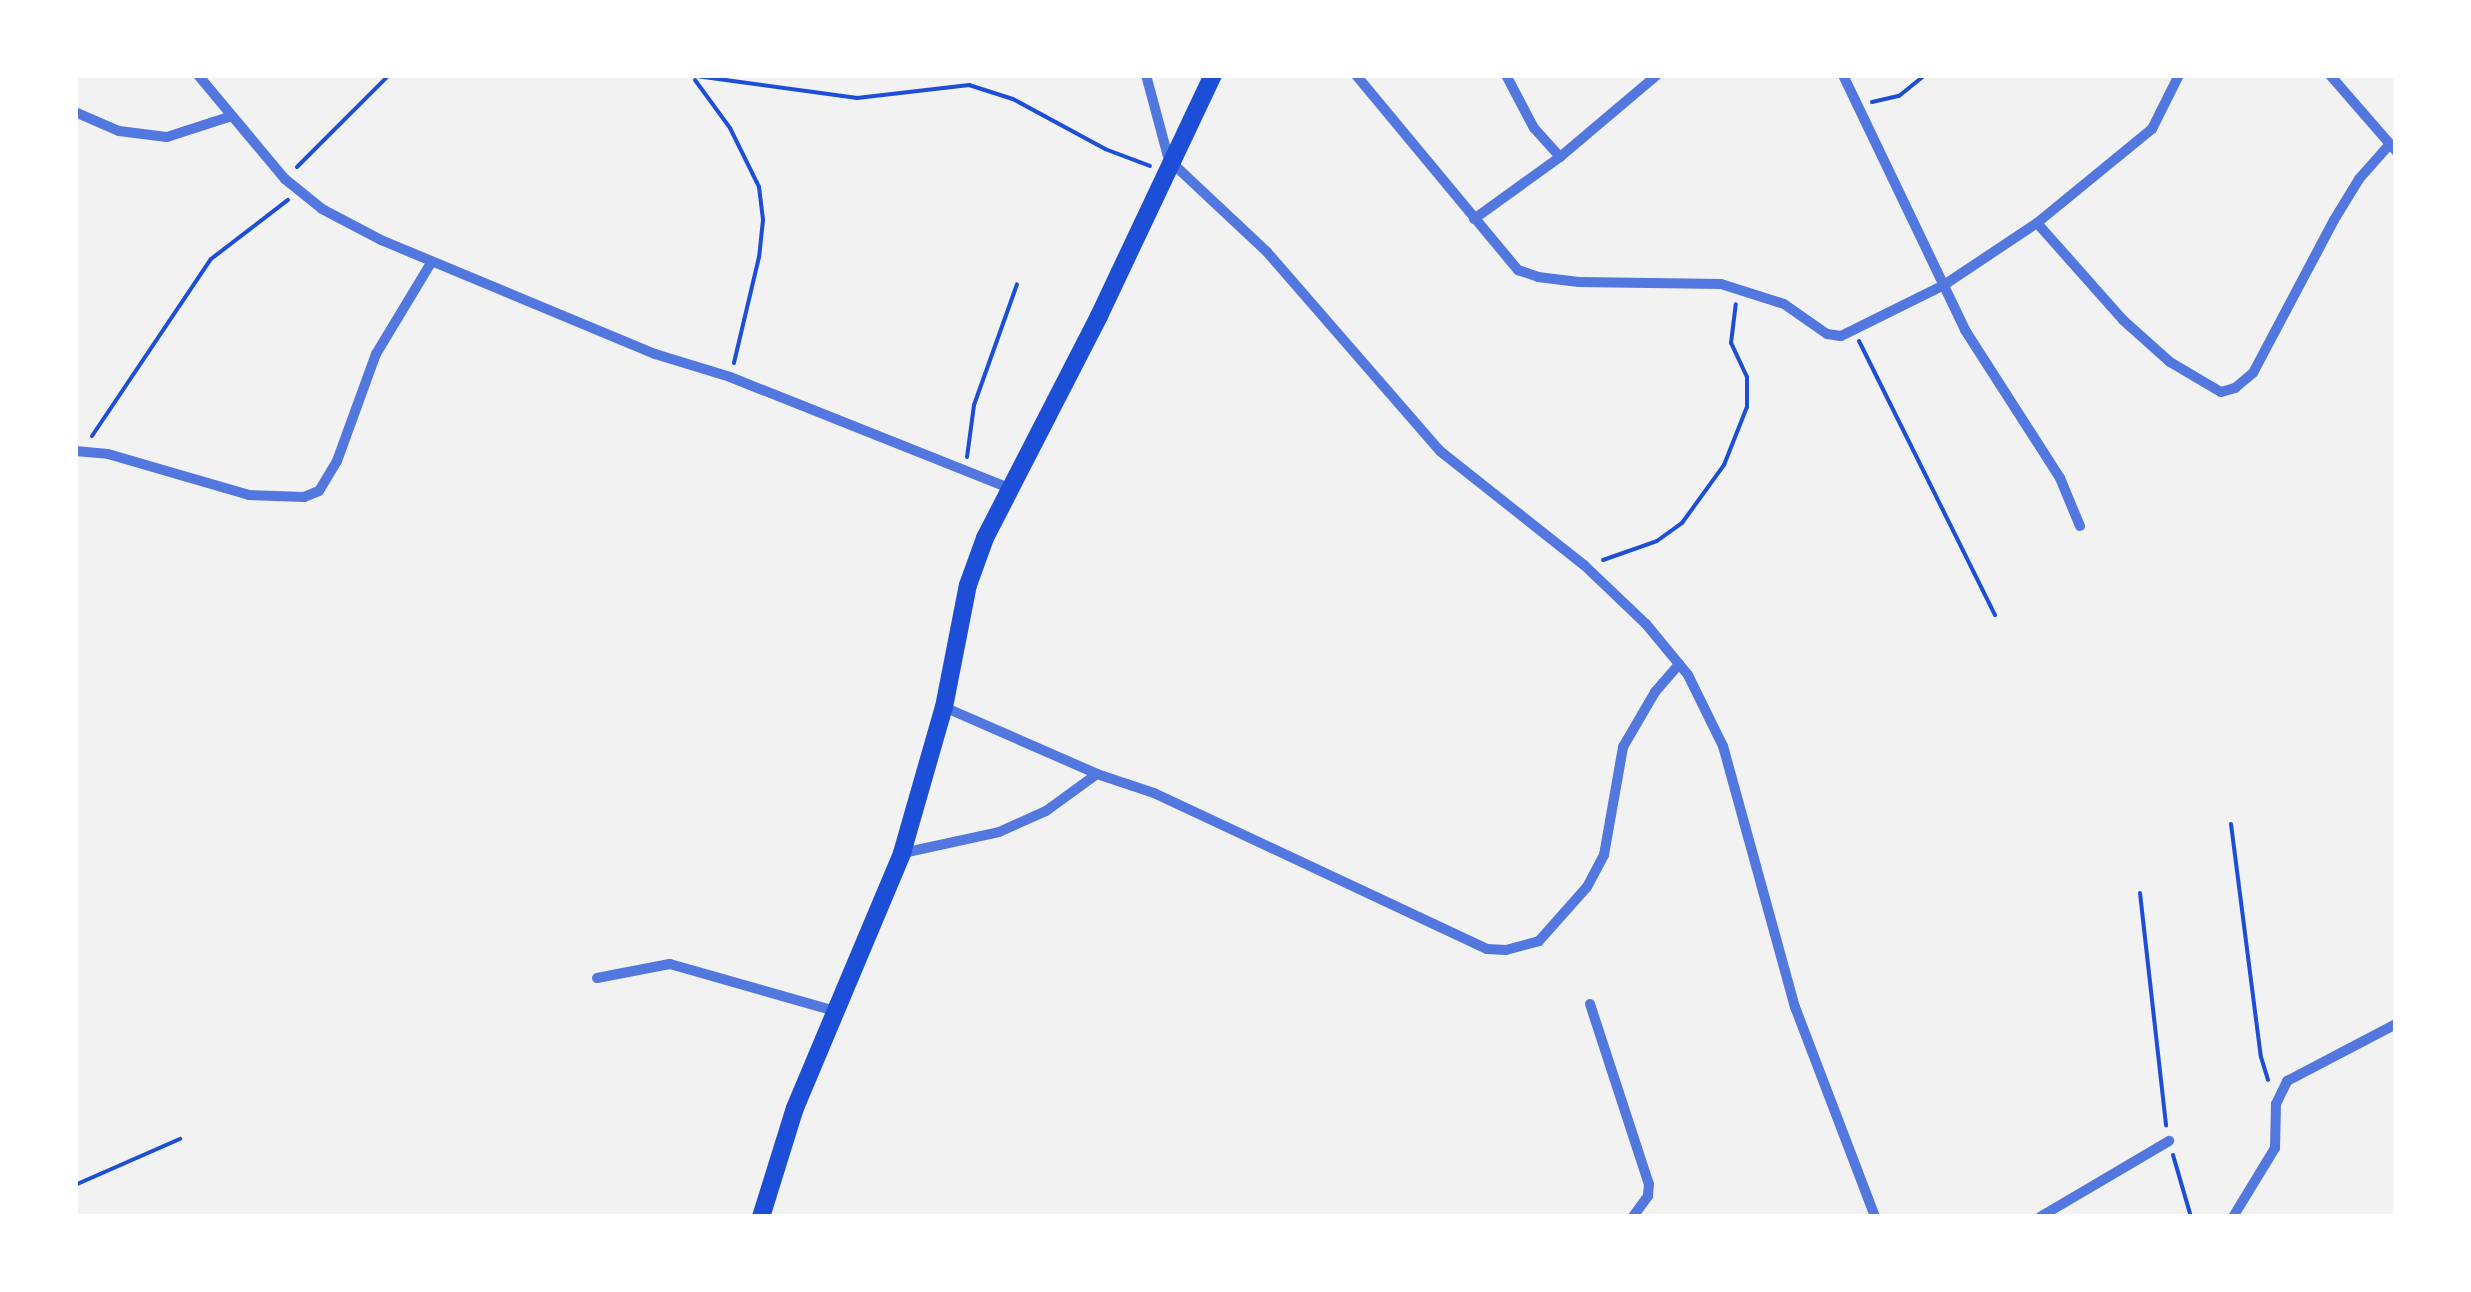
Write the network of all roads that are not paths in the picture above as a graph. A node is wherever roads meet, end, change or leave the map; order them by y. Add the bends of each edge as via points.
1 (198, 75) edge
2 (1146, 75) edge
3 (1212, 75) edge
4 (1356, 75) edge
5 (1506, 75) edge
6 (1657, 75) edge
7 (1844, 75) edge
8 (2179, 75) edge
9 (2330, 75) edge
10 (75, 112) edge
11 (232, 116) junction
12 (2393, 148) edge
13 (1560, 157) junction
14 (1167, 165) junction
15 (1474, 219) junction
16 (2037, 224) junction
17 (432, 263) junction
18 (1944, 285) junction
19 (75, 451) edge
20 (1012, 489) junction
21 (2080, 526) dead end
22 (1678, 664) junction
23 (944, 707) junction
24 (1097, 774) junction
25 (902, 853) junction
26 (597, 978) dead end
27 (1590, 1004) dead end
28 (836, 1012) junction
29 (2396, 1024) edge
30 (2168, 1141) road end
31 (761, 1217) edge
32 (1633, 1217) edge
33 (1875, 1217) edge
34 (2040, 1217) edge
35 (2232, 1217) edge

1 - 11 street
2 - 14 street
3 - 14 main road
4 - 15 street
5 - 13 street via 1534,128
6 - 13 street
7 - 18 street
8 - 16 street via 2152,129
9 - 12 street
10 - 11 street via 119,131 167,136
11 - 17 street via 285,179 322,209
12 - 16 street via 2359,179 2253,373 2221,392 2170,362 2082,278
13 - 15 street
14 - 20 main road
14 - 22 street via 1267,252 1440,451 1584,565
15 - 18 street via 1518,270 1538,277 1738,289 1784,304 1828,334 1855,333
16 - 18 street
17 - 19 street via 376,354 337,461 318,491 304,497 249,495 108,454
17 - 20 street
18 - 21 street via 1965,330 2060,478
20 - 23 main road via 968,585
22 - 24 street via 1623,747 1604,855 1588,887 1539,941 1506,950 1486,949 1154,793
22 - 33 street via 1723,746 1795,1006
23 - 24 street
23 - 25 main road
24 - 25 street via 1046,811 999,832
25 - 28 main road
26 - 28 street via 670,964
27 - 32 street via 1649,1184 1644,1206
28 - 31 main road via 795,1108
29 - 35 street via 2287,1081 2276,1104 2275,1148
30 - 34 street

